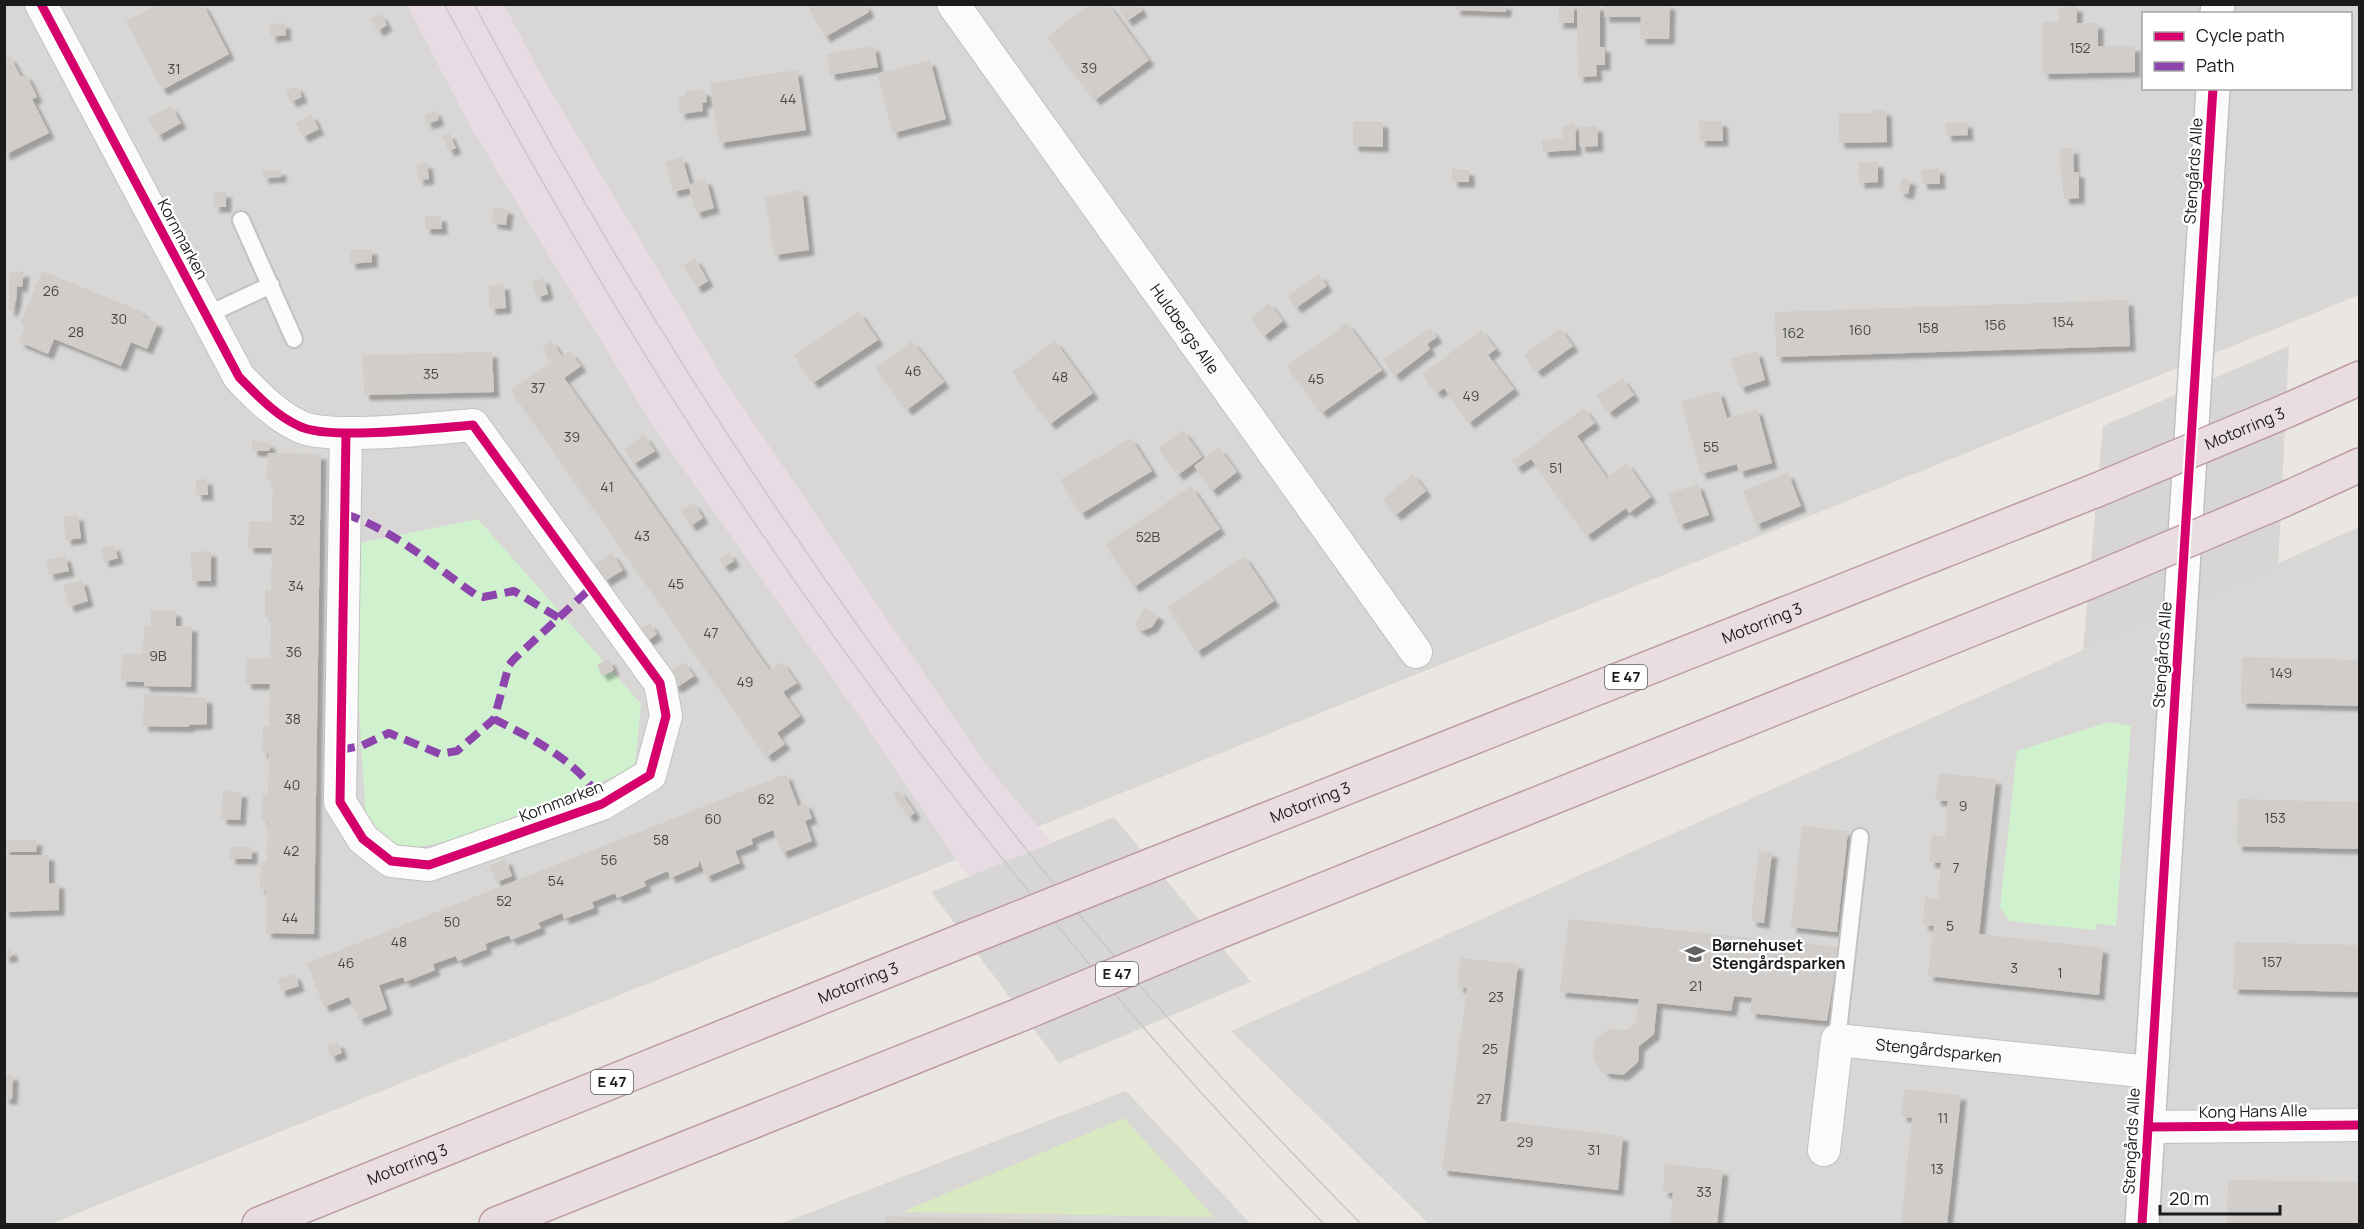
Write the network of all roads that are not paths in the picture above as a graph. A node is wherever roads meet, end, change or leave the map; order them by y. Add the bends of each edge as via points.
1 (41, 4) edge
2 (953, 4) edge
3 (2213, 90) edge
4 (242, 220) dead end
5 (271, 285) junction
6 (207, 315) junction
7 (294, 339) dead end
8 (2360, 378) edge
9 (346, 433) junction
10 (2360, 465) edge
11 (1416, 652) dead end
12 (1860, 837) dead end
13 (1837, 1040) junction
14 (2150, 1072) junction
15 (2360, 1125) edge
16 (2148, 1127) junction
17 (1824, 1150) dead end
18 (259, 1224) edge
19 (496, 1224) edge
20 (2142, 1224) edge

1 - 6 street, Kornmarken
2 - 11 street, Huldbergs Alle
3 - 14 street, Stengårds Alle
4 - 5 lane
5 - 6 lane
5 - 7 lane
6 - 9 street, Kornmarken via 239,377 269,406 301,428
8 - 18 highway, Motorring 3 / E 47, bridge via 2097,490
9 - 9 street, Kornmarken via 340,802 363,839 391,861 429,865 602,804 650,775 666,716 660,683 473,425
10 - 19 highway, E 47, bridge via 2089,582
12 - 13 lane
13 - 14 street, Stengårdsparken
13 - 17 street
14 - 16 street, Stengårds Alle
15 - 16 street, Kong Hans Alle
16 - 20 street, Stengårds Alle

